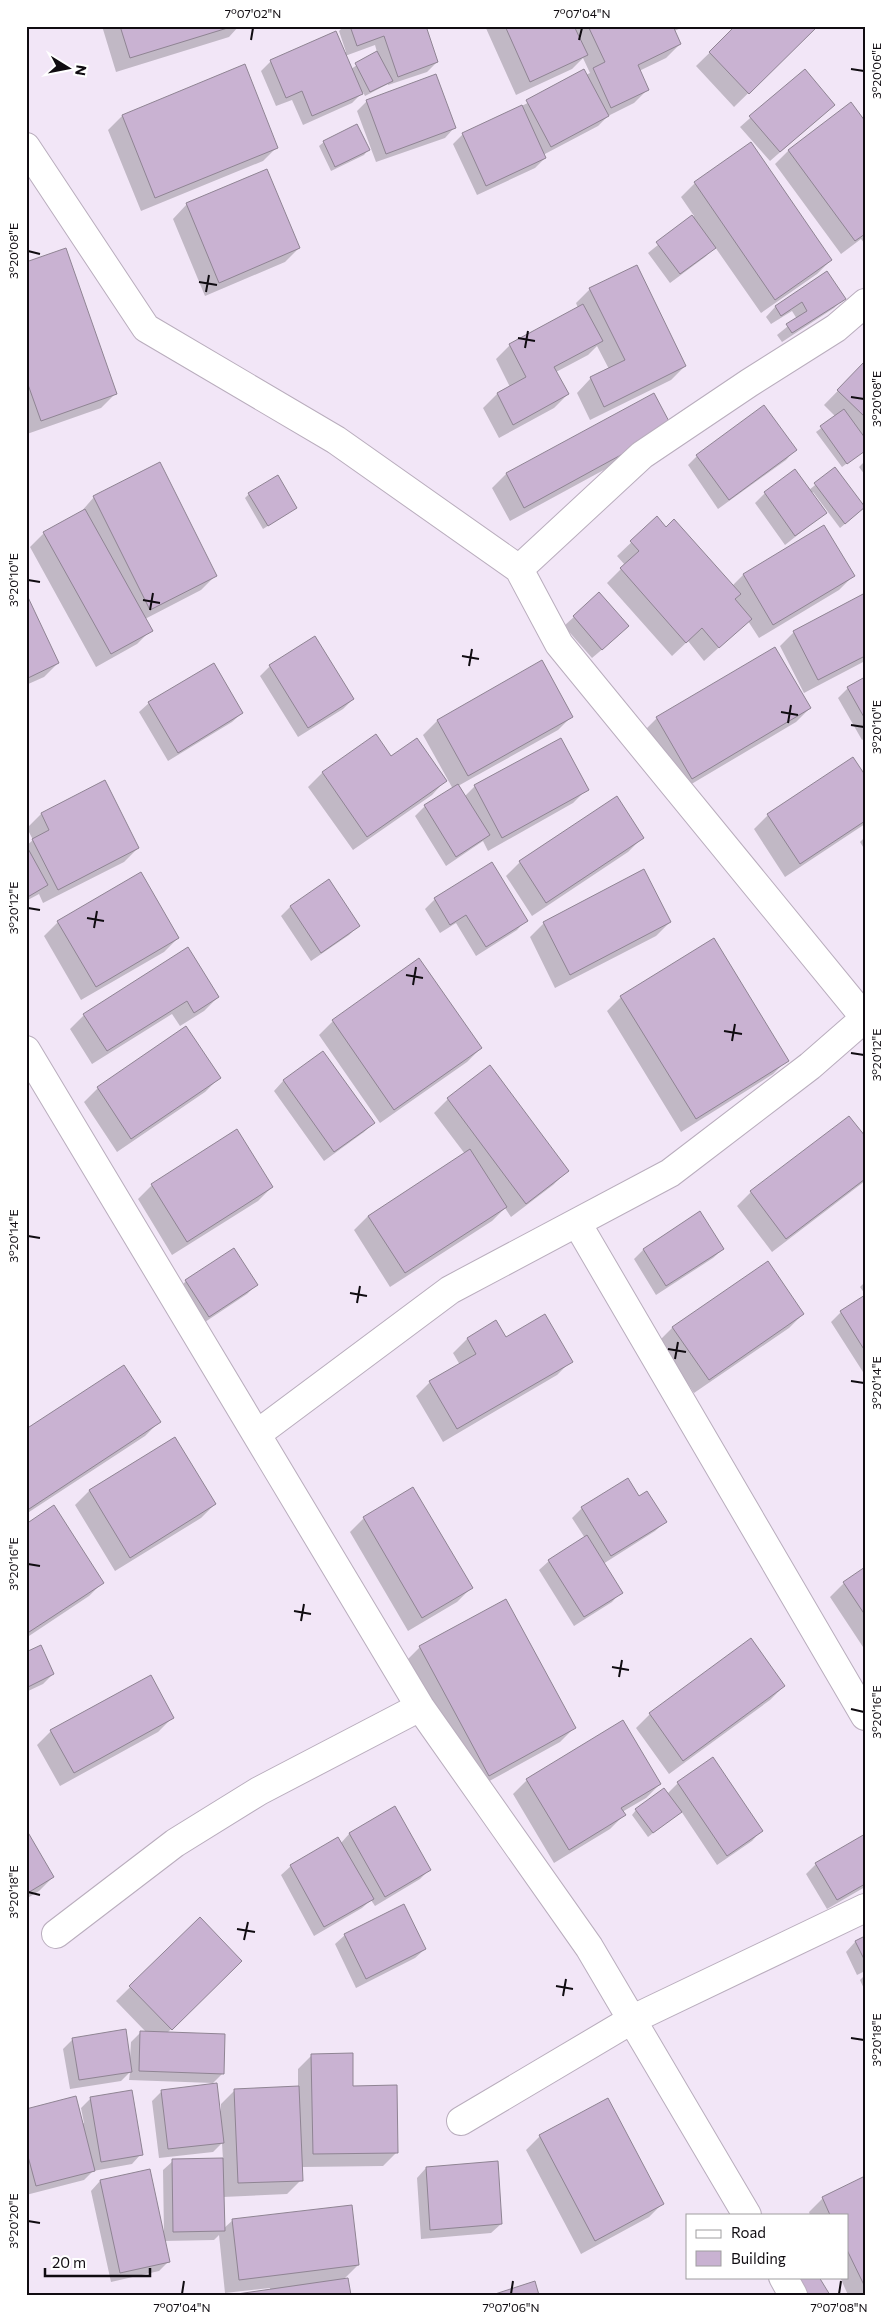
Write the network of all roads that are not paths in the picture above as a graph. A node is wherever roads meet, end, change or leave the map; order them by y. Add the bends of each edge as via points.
1 (26, 147) edge
2 (865, 303) edge
3 (519, 569) junction
4 (865, 1018) edge
5 (30, 1063) edge
6 (577, 1223) junction
7 (257, 1434) junction
8 (420, 1707) junction
9 (865, 1716) edge
10 (865, 1908) edge
11 (56, 1934) dead end
12 (633, 2019) junction
13 (461, 2121) dead end
14 (746, 2214) edge
15 (784, 2278) edge
16 (793, 2295) edge

1 - 3 street via 146,328 336,440
2 - 3 street via 836,328 642,455
3 - 4 street via 559,644
4 - 6 street via 810,1066 670,1173
5 - 7 street
6 - 7 street via 450,1290
6 - 9 street
7 - 8 street
8 - 11 street via 259,1791 175,1843
8 - 12 street via 589,1947
10 - 12 street
12 - 13 street
12 - 14 street
15 - 16 street

